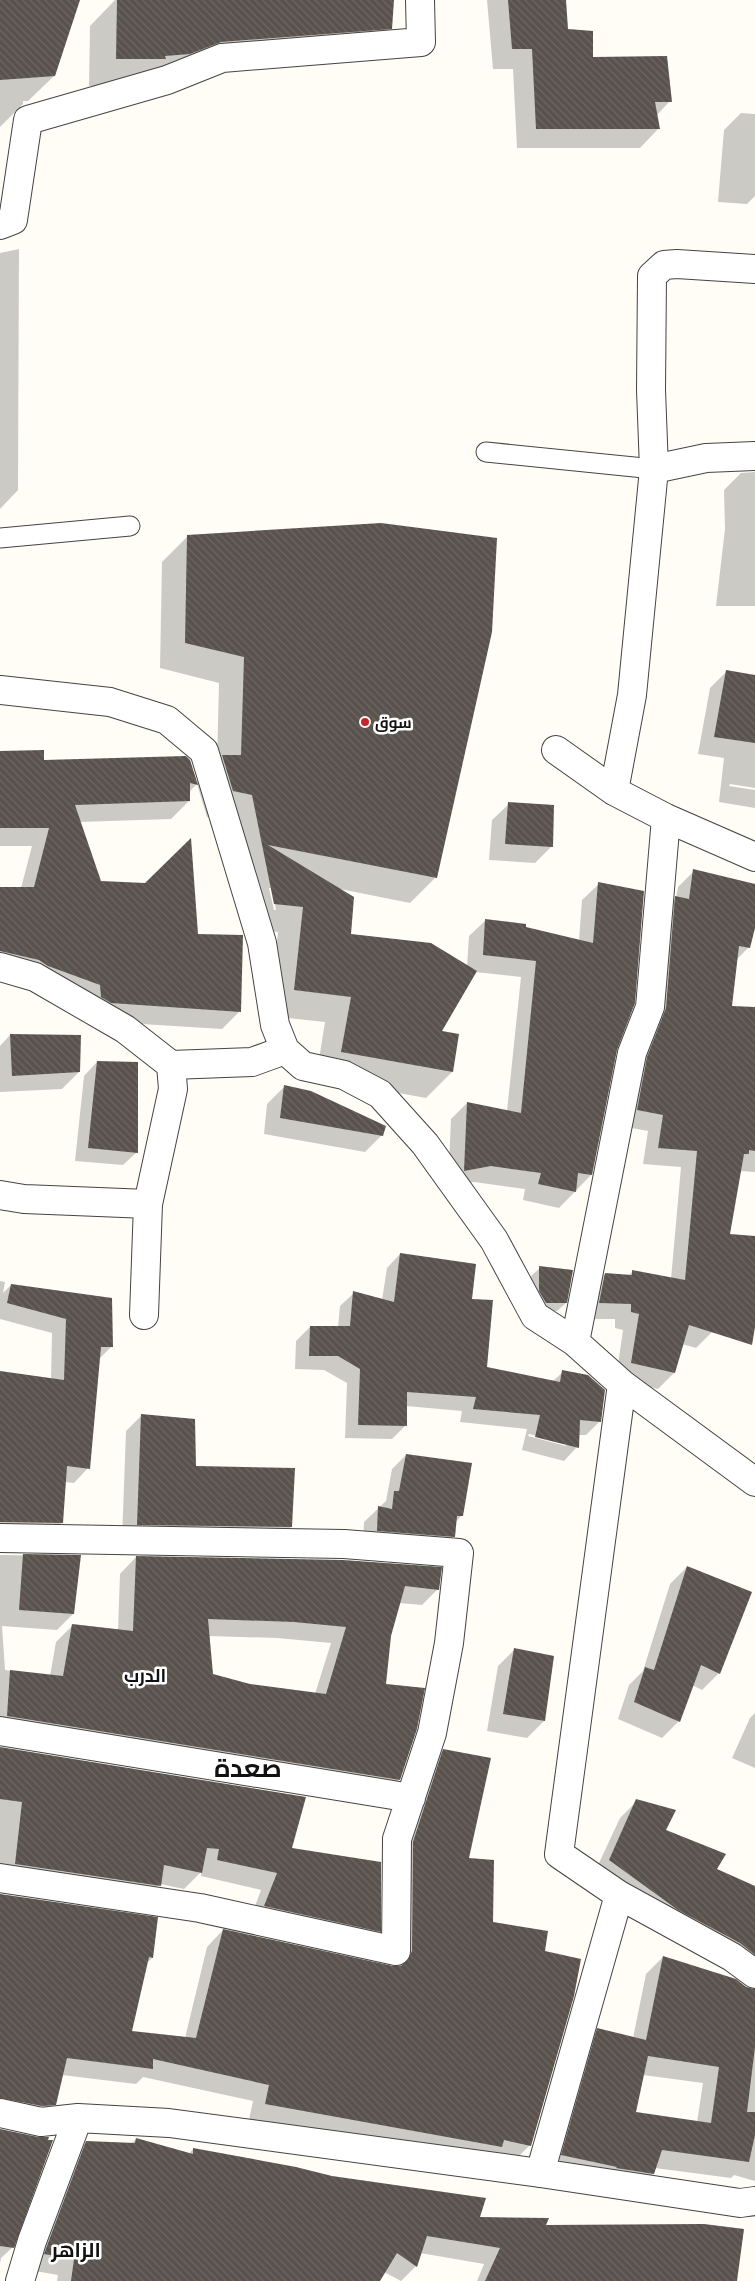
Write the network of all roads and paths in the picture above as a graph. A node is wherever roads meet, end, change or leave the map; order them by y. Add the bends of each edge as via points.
1 (420, 0) edge
2 (0, 226) edge
3 (755, 269) edge
4 (486, 452) dead end
5 (755, 456) edge
6 (654, 469) junction
7 (130, 526) dead end
8 (0, 538) edge
9 (0, 690) edge
10 (556, 750) dead end
11 (614, 791) junction
12 (666, 818) junction
13 (755, 857) edge
14 (0, 967) edge
15 (285, 1050) junction
16 (171, 1065) junction
17 (0, 1196) edge
18 (148, 1204) junction
19 (144, 1315) dead end
20 (575, 1342) junction
21 (622, 1384) junction
22 (755, 1482) edge
23 (0, 1538) edge
24 (0, 1731) edge
25 (411, 1798) junction
26 (0, 1878) edge
27 (619, 1895) junction
28 (755, 1974) edge
29 (0, 2113) edge
30 (78, 2118) junction
31 (540, 2173) junction
32 (755, 2201) edge
33 (20, 2281) edge

1 - 2 street via 421,42 222,58 167,80 28,120 13,220
3 - 6 street via 677,264 664,265 652,276
4 - 6 lane
5 - 6 street via 706,458
6 - 11 street via 632,695
7 - 8 lane
9 - 15 street via 110,702 167,720 204,751 262,943 275,1025
10 - 11 street
11 - 12 street
12 - 13 street
12 - 20 street via 650,1007 632,1053
14 - 16 street via 35,977 125,1030
15 - 16 street via 252,1062
15 - 20 street via 303,1066 344,1075 380,1094 425,1144 494,1240 535,1316
16 - 18 street via 173,1089
17 - 18 street
18 - 19 street
20 - 21 street
21 - 22 street
21 - 27 street via 559,1854
23 - 25 street via 344,1544 459,1552 449,1643 432,1733
24 - 25 street
25 - 26 street via 397,1840 396,1952 200,1908
27 - 28 street via 732,1957
27 - 31 street
29 - 30 street via 41,2122
30 - 31 street via 169,2123
30 - 33 street
31 - 32 street via 740,2203

